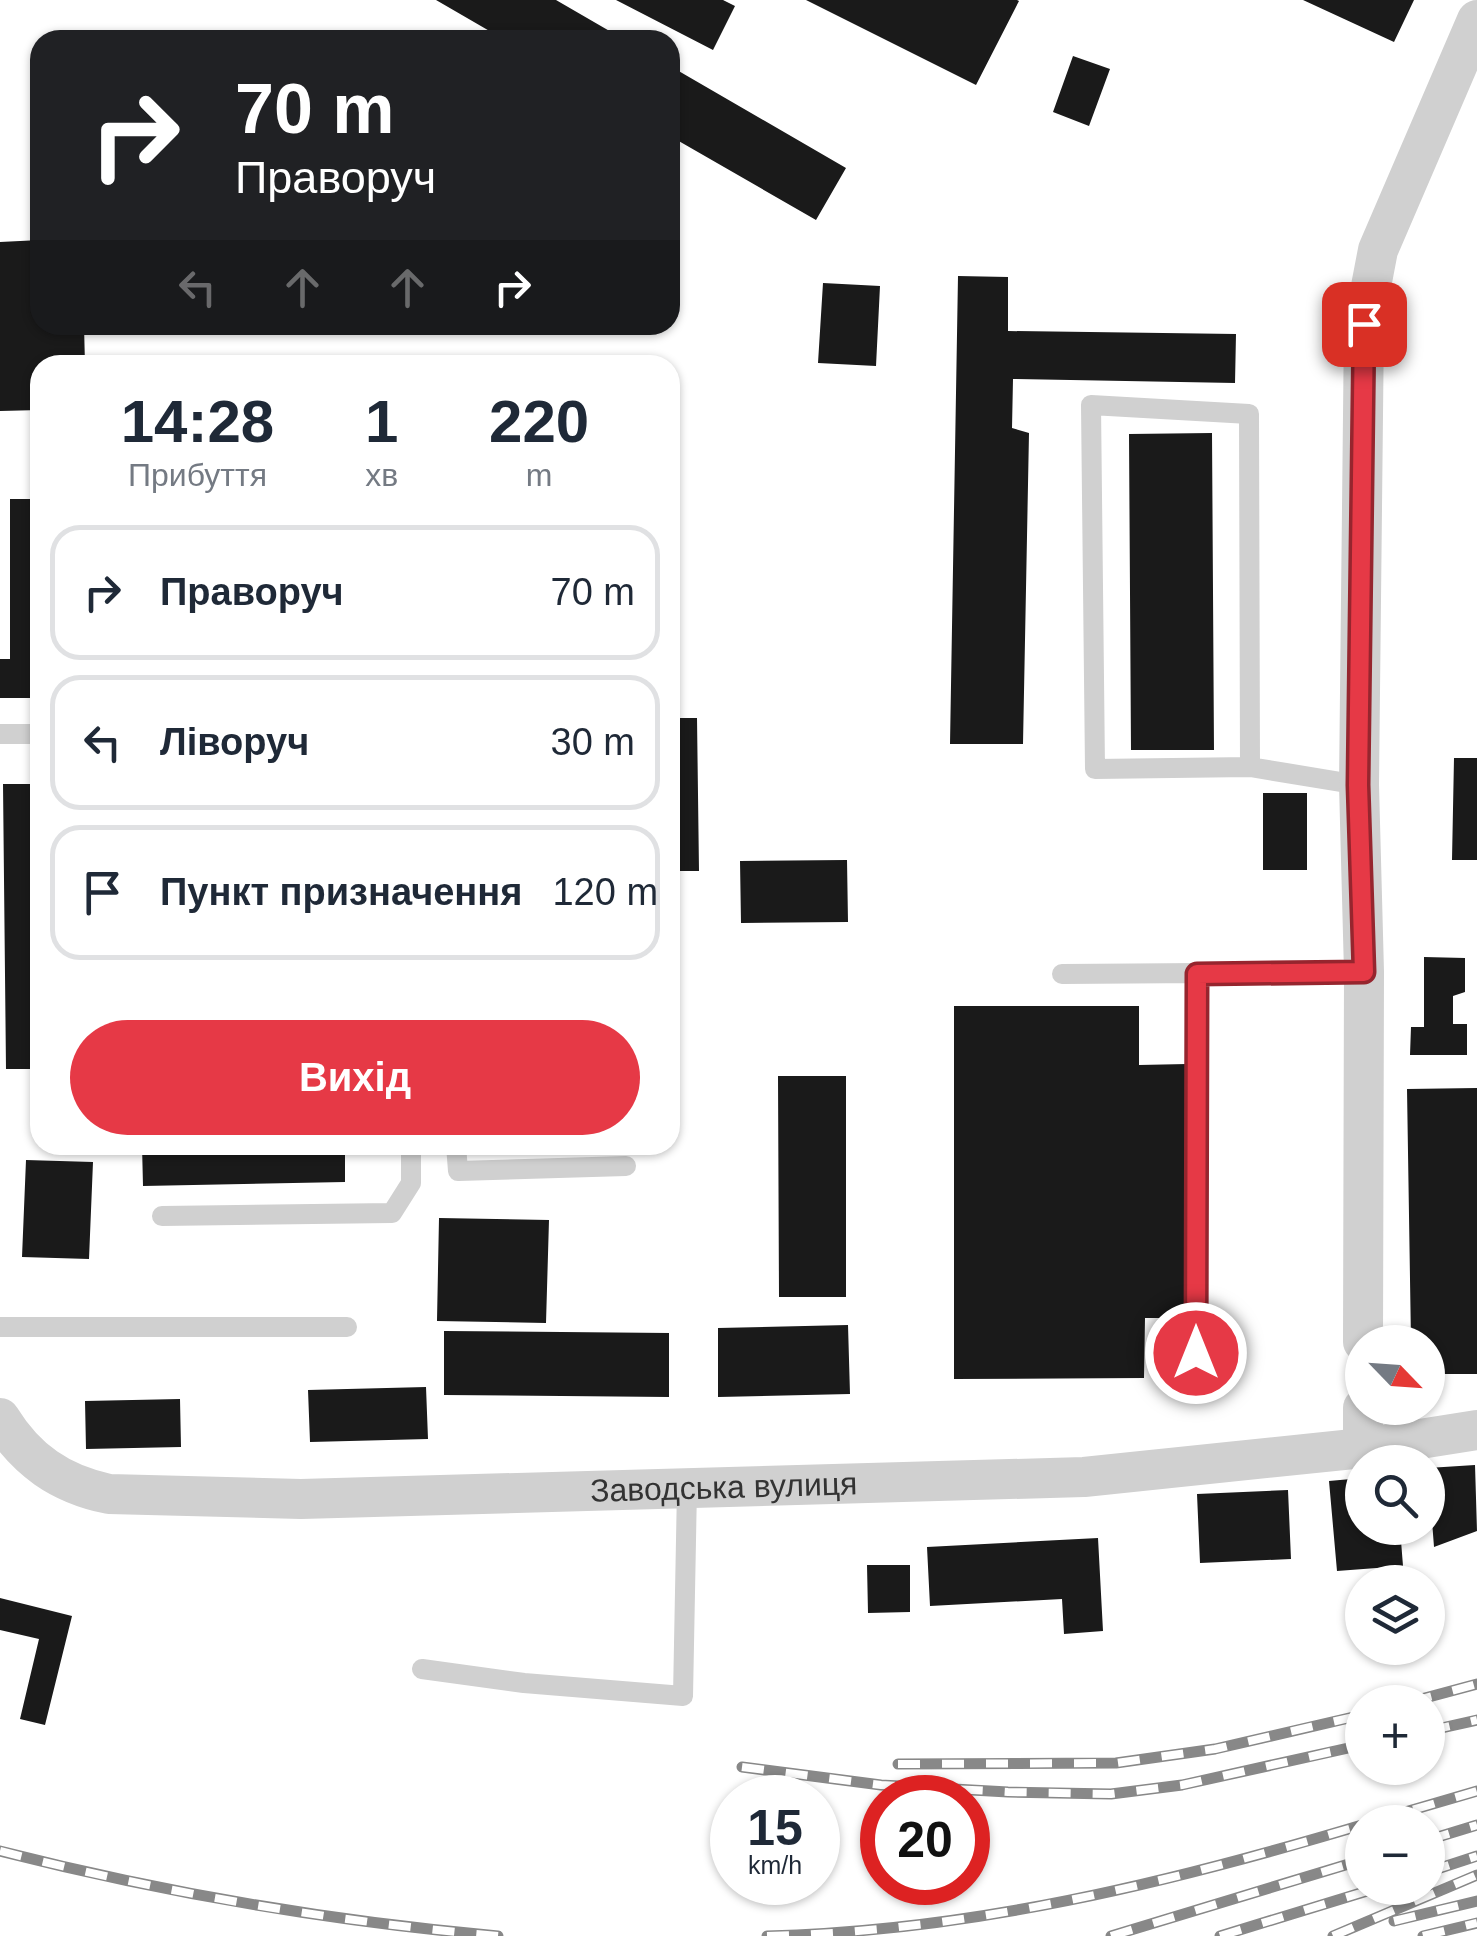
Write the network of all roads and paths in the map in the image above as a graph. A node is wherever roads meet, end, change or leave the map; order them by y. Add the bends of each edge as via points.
1 (1477, 20) edge
2 (0, 734) edge
3 (30, 734) edge
4 (1250, 767) junction
5 (1358, 785) junction
6 (1364, 972) junction
7 (1062, 974) dead end
8 (1197, 974) junction
9 (411, 1155) edge
10 (457, 1155) edge
11 (626, 1166) dead end
12 (162, 1216) dead end
13 (1363, 1325) edge
14 (0, 1327) edge
15 (347, 1328) dead end
16 (1196, 1353) dead end
17 (0, 1418) edge
18 (1477, 1430) edge
19 (1382, 1445) edge
20 (1345, 1450) edge
21 (688, 1488) junction
22 (422, 1669) dead end

1 - 5 street via 1378,250 1364,324
2 - 3 lane
4 - 4 lane via 1095,769 1091,405 1249,414
4 - 5 lane
5 - 6 street
6 - 8 lane
6 - 13 street
7 - 8 lane
8 - 16 lane
9 - 12 lane via 411,1183 392,1213
10 - 11 lane via 458,1171
14 - 15 lane
17 - 21 street, Заводська вулиця via 44,1469 109,1494 301,1500
18 - 19 street, Заводська вулиця
20 - 21 street, Заводська вулиця via 1084,1477
21 - 22 lane via 683,1696

